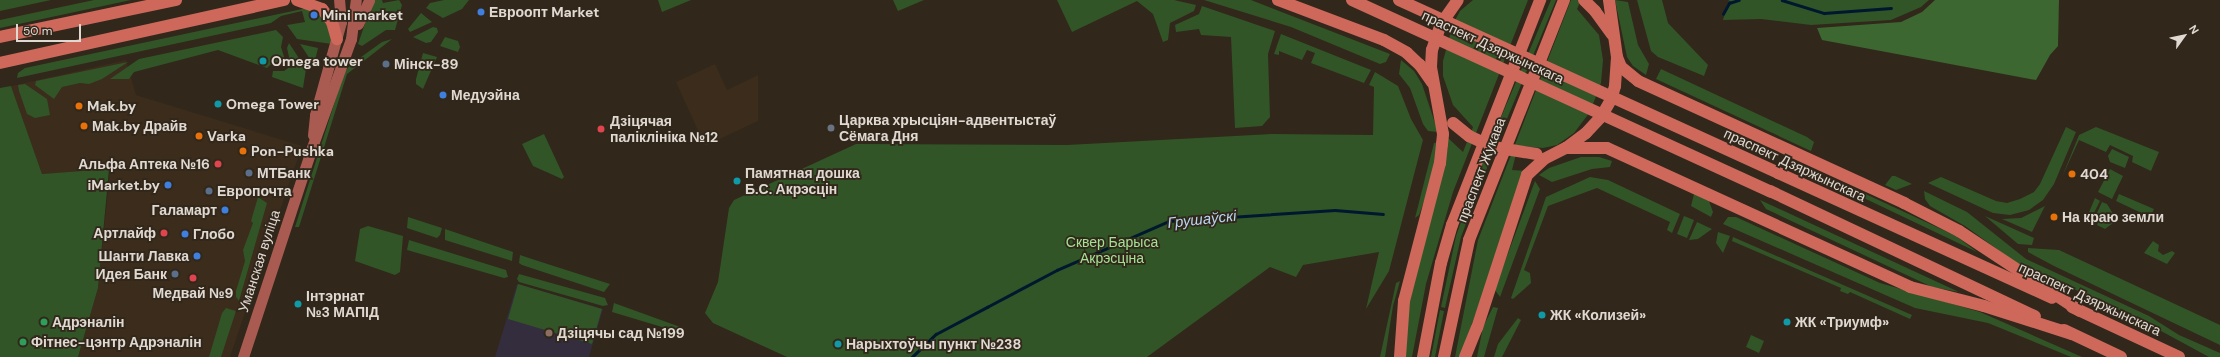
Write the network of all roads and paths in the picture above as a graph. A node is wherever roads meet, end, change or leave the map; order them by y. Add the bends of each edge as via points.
1 (176, 0) edge
2 (284, 0) edge
3 (297, 0) edge
4 (340, 0) edge
5 (356, 0) edge
6 (369, 0) edge
7 (1278, 0) edge
8 (1352, 0) edge
9 (1399, 0) edge
10 (1458, 0) edge
11 (1540, 0) edge
12 (1564, 0) edge
13 (1609, 0) edge
14 (1588, 3) edge
15 (1613, 35) junction
16 (0, 37) edge
17 (337, 39) junction
18 (351, 39) junction
19 (1617, 57) junction
20 (0, 63) edge
21 (1433, 85) junction
22 (1437, 100) junction
23 (310, 150) junction
24 (1561, 150) junction
25 (2080, 311) junction
26 (2072, 334) junction
27 (243, 357) edge
28 (1400, 357) edge
29 (1423, 357) edge
30 (1444, 357) edge
31 (1465, 357) edge
32 (2121, 357) edge
33 (2179, 357) edge

1 - 16 main road
2 - 20 main road
3 - 17 main road via 322,9 332,22
4 - 17 main road, Уманская вуліца via 341,22
5 - 18 main road, Уманская вуліца
6 - 18 main road
7 - 21 main road via 1384,40 1407,53 1420,65
8 - 26 main road, праспект Дзяржынскага, bridge via 1770,191
9 - 25 main road, праспект Дзяржынскага, bridge
10 - 21 main road via 1447,13 1437,33 1431,67
11 - 29 main road, праспект Жукава via 1452,225 1441,263
12 - 30 main road, праспект Жукава via 1469,240
13 - 15 main road
14 - 15 main road
15 - 19 main road
17 - 23 main road, Уманская вуліца via 316,115
18 - 23 main road, Уманская вуліца
19 - 24 main road via 1615,86 1611,100 1593,126
19 - 25 main road via 1622,67 1638,81 1904,203 1959,231
21 - 22 main road
22 - 24 main road, bridge via 1453,122 1469,136 1493,147 1536,154
22 - 28 main road via 1443,134 1440,163 1407,285
23 - 27 main road, Уманская вуліца
24 - 26 main road via 1607,148 1910,287 1984,306
24 - 31 main road via 1527,175 1477,328
25 - 33 main road, праспект Дзяржынскага
26 - 32 main road, праспект Дзяржынскага

